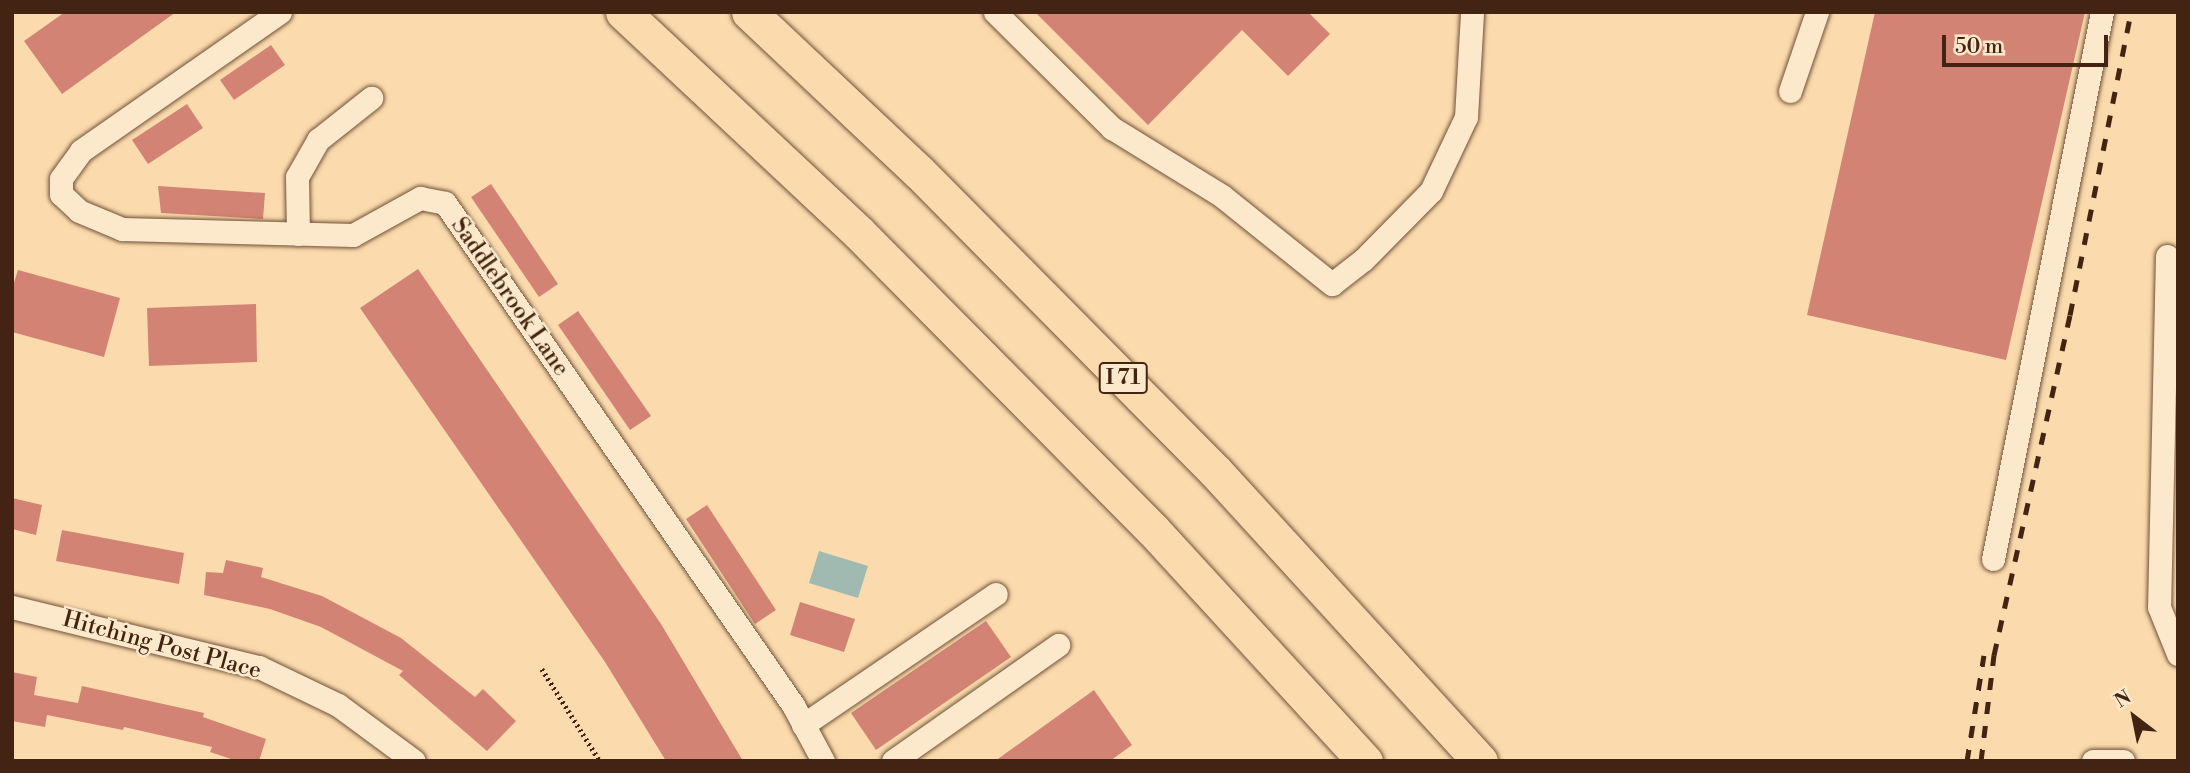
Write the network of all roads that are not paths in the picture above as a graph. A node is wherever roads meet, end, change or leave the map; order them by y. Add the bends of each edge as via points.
1 (280, 12) edge
2 (623, 12) edge
3 (749, 12) edge
4 (995, 12) edge
5 (1472, 12) edge
6 (1817, 12) edge
7 (2102, 12) edge
8 (1790, 90) dead end
9 (371, 98) dead end
10 (298, 234) junction
11 (2167, 256) dead end
12 (1993, 559) dead end
13 (996, 594) dead end
14 (12, 607) edge
15 (1058, 645) dead end
16 (2178, 654) edge
17 (803, 724) junction
18 (414, 761) edge
19 (823, 761) edge
20 (892, 761) edge
21 (1365, 761) edge
22 (1480, 761) edge
23 (2093, 761) edge
24 (2123, 761) edge

1 - 10 street, Saddlebrook Lane via 81,151 61,179 61,194 79,211 122,229
2 - 21 highway via 859,233 1153,530
3 - 22 highway, I 71 via 919,172 1215,471
4 - 5 street via 1112,128 1222,197 1332,284 1431,191 1466,117
6 - 8 street
7 - 12 street
9 - 10 street via 318,140 298,177
10 - 17 street, Saddlebrook Lane via 354,235 420,198 445,203
11 - 16 street via 2159,607
13 - 17 street
14 - 18 street, Hitching Post Place via 258,667 338,705
15 - 20 street
17 - 19 street, Saddlebrook Lane
23 - 24 street

